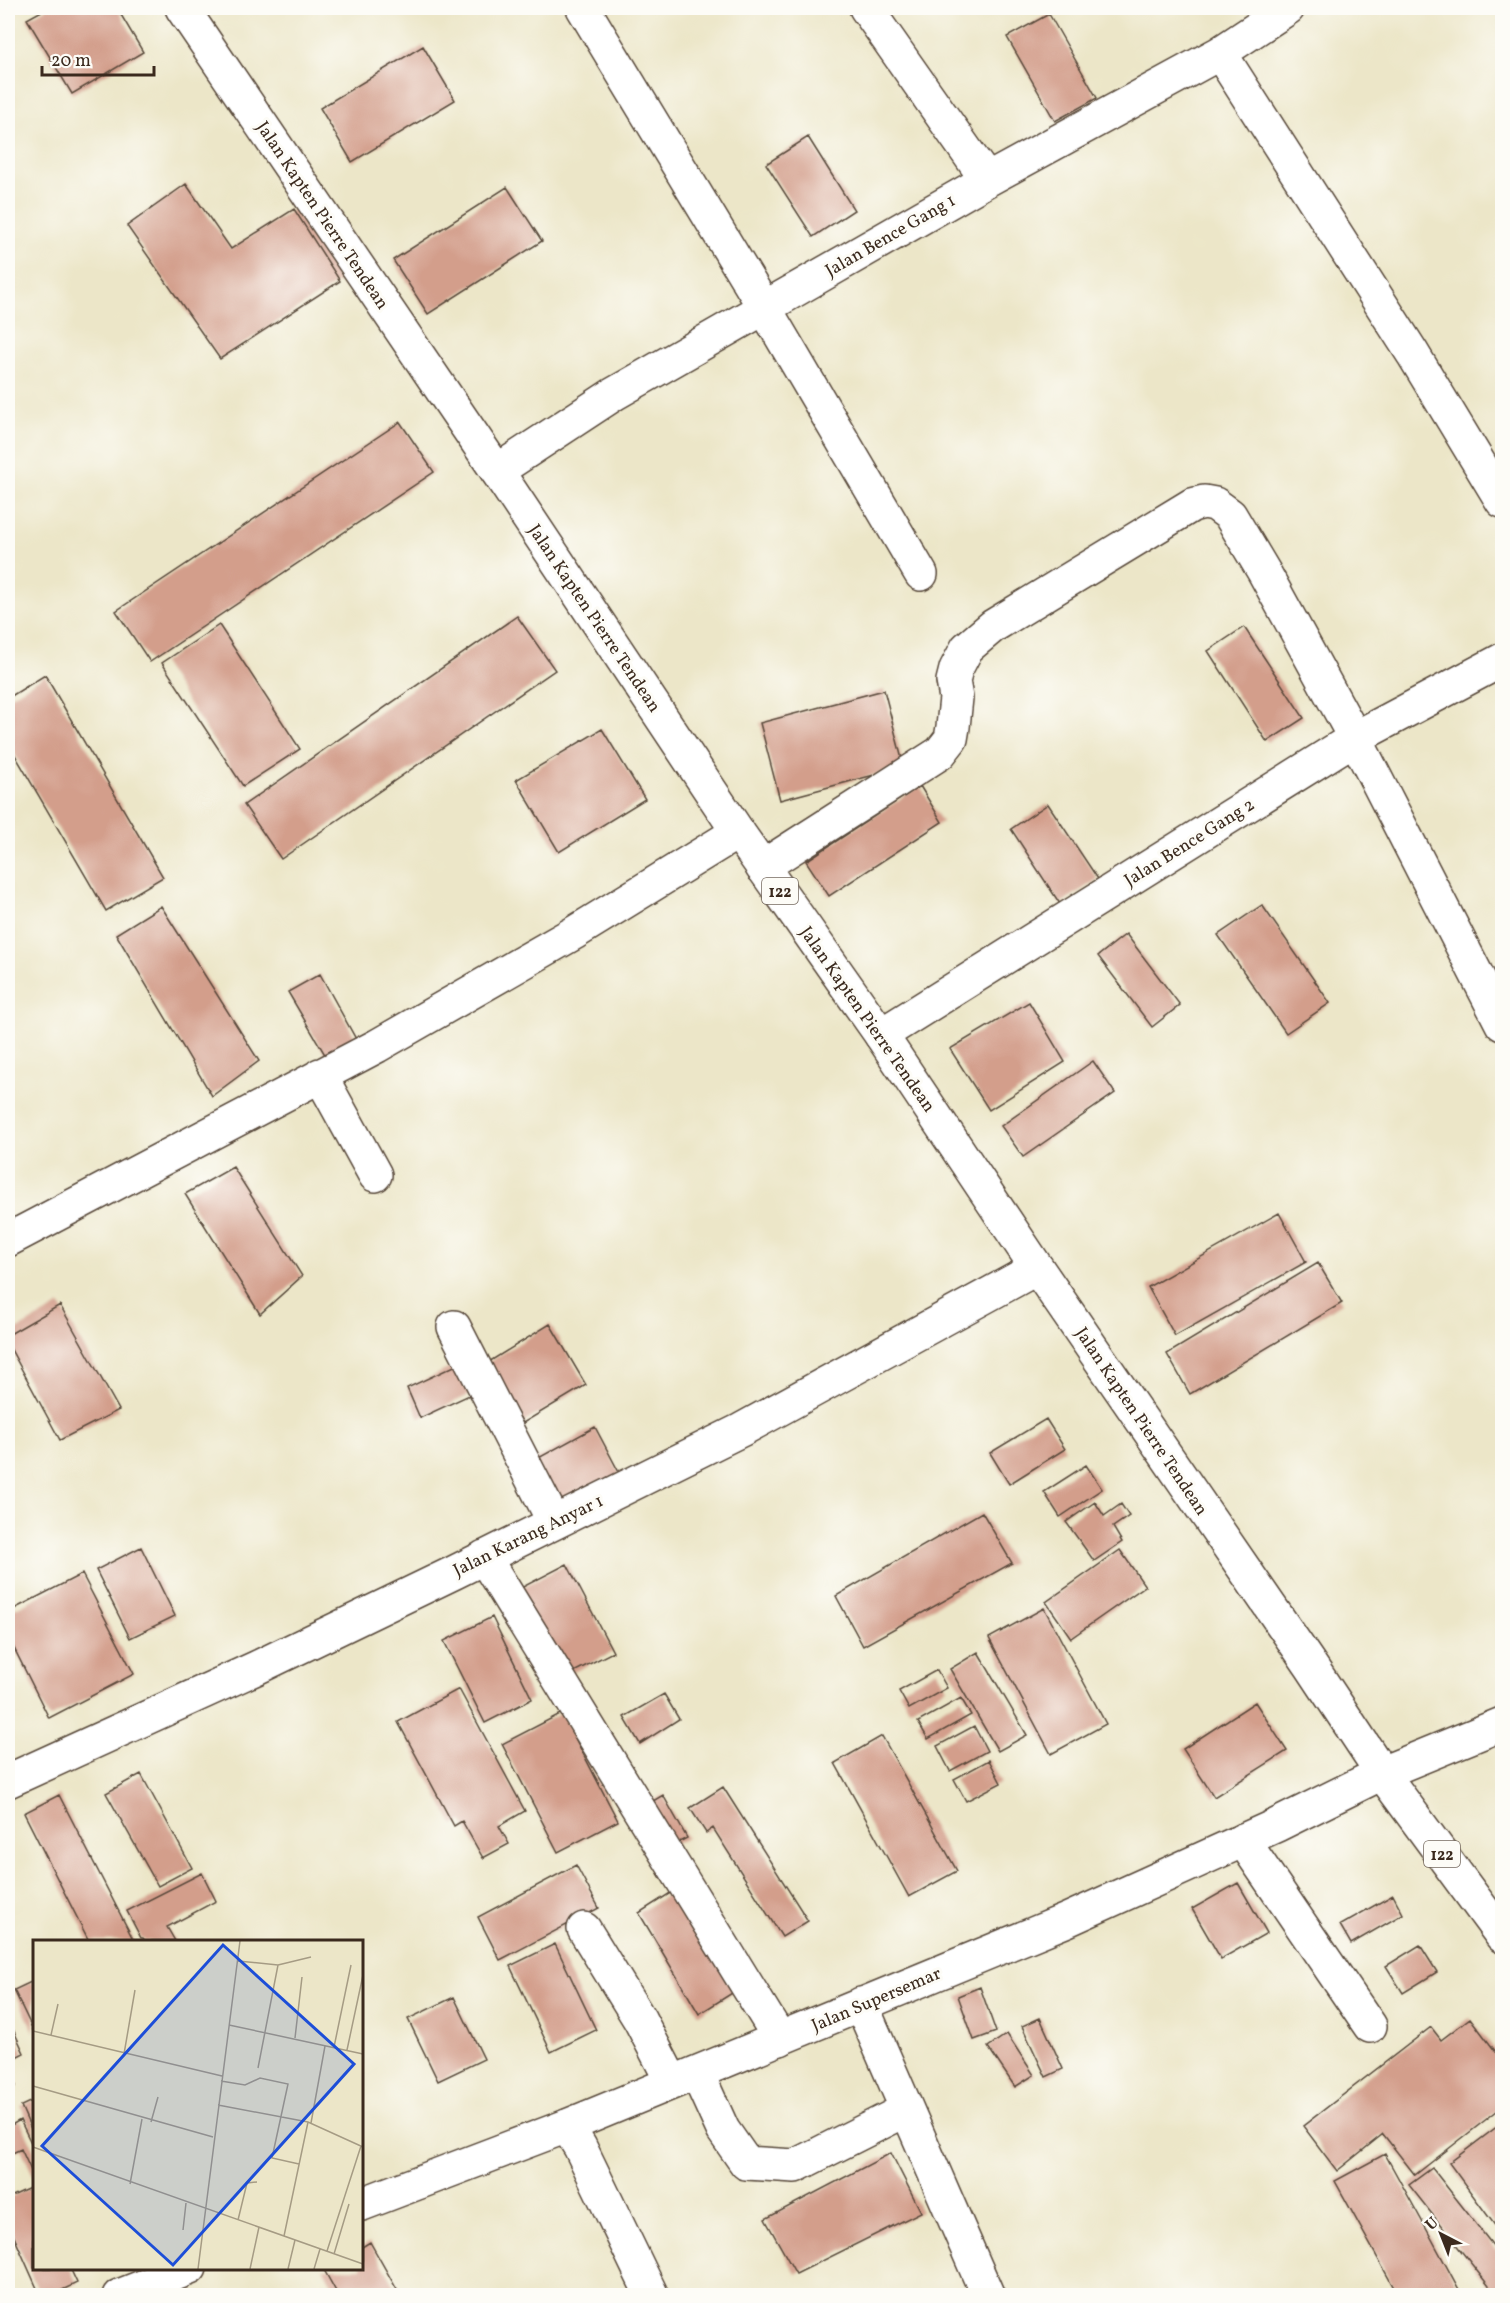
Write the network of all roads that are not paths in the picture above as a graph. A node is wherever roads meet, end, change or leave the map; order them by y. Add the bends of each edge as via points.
1 (583, 8) edge
2 (866, 8) edge
3 (187, 9) edge
4 (1283, 9) edge
5 (1220, 53) junction
6 (987, 180) junction
7 (764, 307) junction
8 (497, 471) junction
9 (1503, 501) edge
10 (921, 574) dead end
11 (1503, 660) edge
12 (1355, 738) junction
13 (738, 832) junction
14 (762, 867) junction
15 (1503, 1024) edge
16 (881, 1035) junction
17 (320, 1076) junction
18 (375, 1175) dead end
19 (8, 1240) edge
20 (1037, 1268) junction
21 (454, 1327) dead end
22 (554, 1522) junction
23 (484, 1557) junction
24 (1503, 1724) edge
25 (1382, 1773) junction
26 (8, 1781) edge
27 (1243, 1840) junction
28 (584, 1929) dead end
29 (1503, 1936) edge
30 (861, 2004) junction
31 (1370, 2026) dead end
32 (780, 2039) junction
33 (685, 2077) junction
34 (906, 2110) junction
35 (567, 2126) junction
36 (363, 2204) edge
37 (185, 2270) edge
38 (119, 2295) edge
39 (652, 2295) edge
40 (988, 2295) edge

1 - 7 street
2 - 6 street
3 - 8 street, Jalan Kapten Pierre Tendean / 122
4 - 5 street, Jalan Bence Gang 1
5 - 6 street, Jalan Bence Gang 1
5 - 9 street
6 - 7 street, Jalan Bence Gang 1
7 - 8 street, Jalan Bence Gang 1 via 614,394
7 - 10 street
8 - 13 street, Jalan Kapten Pierre Tendean / 122
11 - 12 street, Jalan Bence Gang 2
12 - 14 street via 1230,515 1215,504 1204,502 1192,505 993,626 968,648 956,669 951,739 940,753
12 - 15 street
12 - 16 street, Jalan Bence Gang 2
13 - 14 street, Jalan Kapten Pierre Tendean / 122
13 - 17 street via 574,933
14 - 16 street, Jalan Kapten Pierre Tendean / 122
16 - 20 street, Jalan Kapten Pierre Tendean / 122
17 - 18 street
17 - 19 street
20 - 22 street, Jalan Karang Anyar 1 via 741,1430
20 - 25 street, Jalan Kapten Pierre Tendean / 122
21 - 22 street
22 - 23 street, Jalan Karang Anyar 1
23 - 26 street, Jalan Karang Anyar 1 via 256,1668
23 - 32 street
24 - 25 street, Jalan Supersemar
25 - 27 street, Jalan Supersemar
25 - 29 street, Jalan Kapten Pierre Tendean / 122
27 - 30 street, Jalan Supersemar via 1067,1920
27 - 31 street
28 - 33 street via 639,2020
30 - 32 street, Jalan Supersemar
30 - 34 street
32 - 33 street, Jalan Supersemar
33 - 34 street via 747,2163 795,2166
33 - 35 street, Jalan Supersemar
34 - 40 street
35 - 36 street, Jalan Supersemar
35 - 39 street
37 - 38 street

